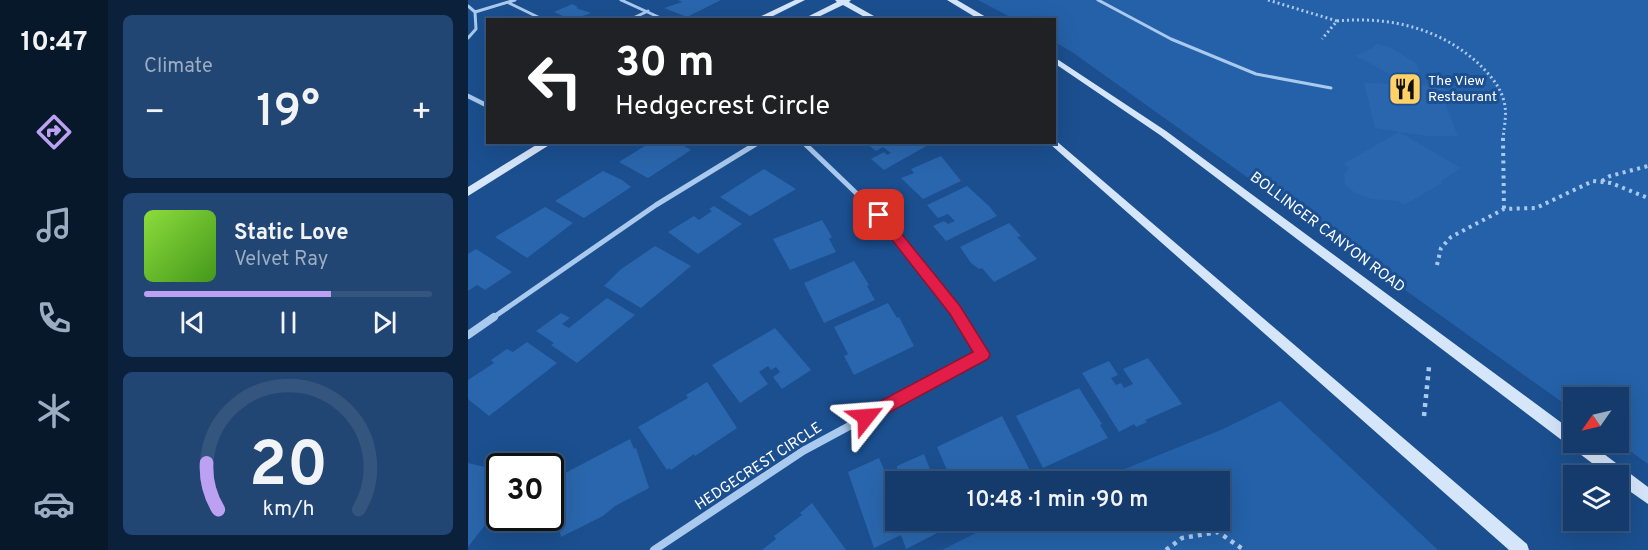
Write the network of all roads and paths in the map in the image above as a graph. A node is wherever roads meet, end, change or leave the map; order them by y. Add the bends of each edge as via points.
1 (515, 0) edge
2 (621, 0) edge
3 (801, 0) edge
4 (951, 0) edge
5 (1098, 0) edge
6 (1268, 0) edge
7 (843, 1) edge
8 (509, 3) junction
9 (468, 6) edge
10 (648, 11) junction
11 (476, 12) junction
12 (540, 18) edge
13 (633, 18) edge
14 (661, 18) edge
15 (761, 18) edge
16 (809, 18) edge
17 (874, 18) edge
18 (983, 18) edge
19 (1337, 21) junction
20 (468, 38) edge
21 (1322, 39) dead end
22 (1056, 60) edge
23 (1331, 88) dead end
24 (468, 96) edge
25 (486, 105) edge
26 (543, 144) edge
27 (756, 144) edge
28 (805, 144) edge
29 (1055, 144) edge
30 (1648, 166) edge
31 (1602, 181) junction
32 (468, 192) edge
33 (1648, 198) edge
34 (1504, 209) junction
35 (1437, 265) dead end
36 (468, 335) edge
37 (1429, 368) dead end
38 (1424, 416) dead end
39 (1563, 433) edge
40 (1590, 453) edge
41 (1648, 496) edge
42 (654, 550) edge
43 (1166, 550) edge
44 (1244, 550) edge
45 (1521, 550) edge

1 - 8 lane
2 - 10 lane
3 - 15 main road
4 - 18 main road
5 - 23 lane via 1171,39 1256,74
6 - 19 path
7 - 16 main road
7 - 17 main road
8 - 11 lane
8 - 12 lane
9 - 11 lane
10 - 13 lane
10 - 14 lane
11 - 20 lane via 476,29
19 - 21 path
19 - 34 path via 1370,19 1432,33 1462,49 1498,85 1505,105
22 - 39 main road, BOLLINGER CANYON ROAD via 1163,133
24 - 25 street
26 - 32 main road
27 - 36 street via 656,205
28 - 42 street, HEDGECREST CIRCLE via 879,215 955,310 983,354 803,451
29 - 45 main road
30 - 31 path
31 - 33 path
31 - 34 path via 1593,181 1536,208
34 - 35 path via 1451,237 1441,248
37 - 38 path
40 - 41 main road, BOLLINGER CANYON ROAD
43 - 44 path via 1182,538 1218,532

